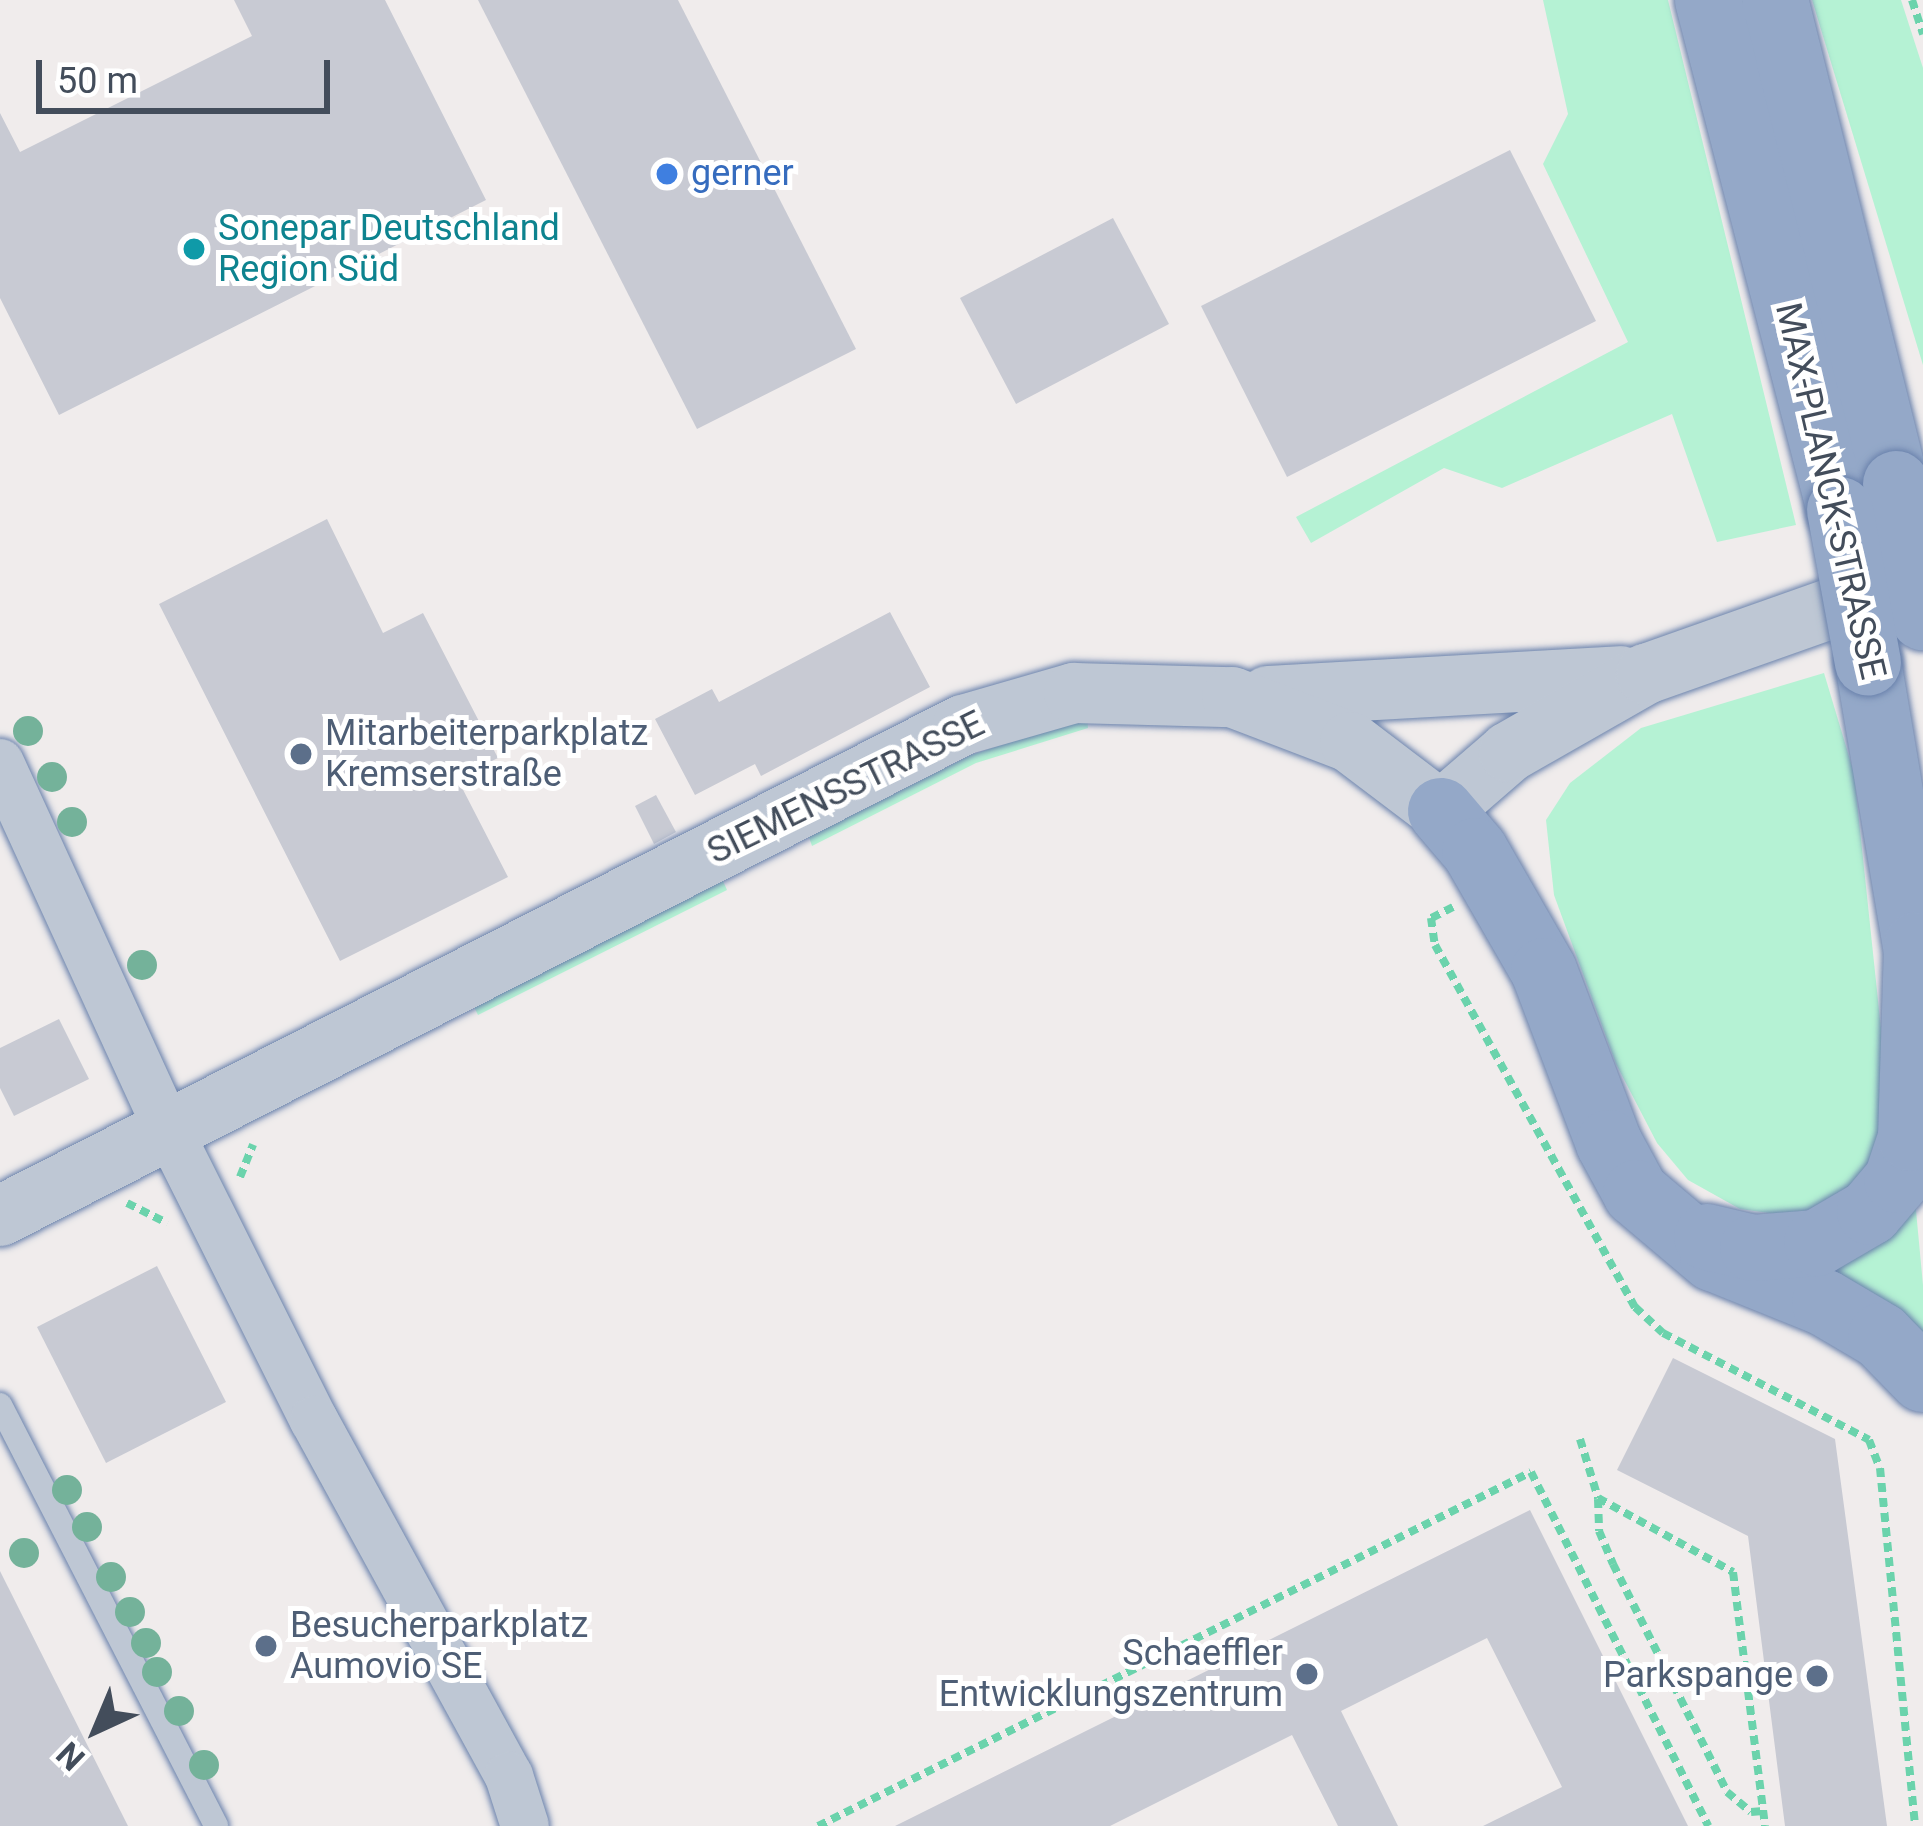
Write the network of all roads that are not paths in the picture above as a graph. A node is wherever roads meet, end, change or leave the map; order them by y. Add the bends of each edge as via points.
1 (1708, 0) edge
2 (1775, 0) edge
3 (1868, 497) junction
4 (1923, 576) edge
5 (1923, 617) edge
6 (1646, 674) junction
7 (1232, 697) junction
8 (0, 763) edge
9 (1442, 811) junction
10 (1920, 966) edge
11 (167, 1126) junction
12 (0, 1216) edge
13 (1676, 1230) junction
14 (1923, 1379) edge
15 (0, 1406) edge
16 (216, 1826) edge
17 (525, 1826) edge

1 - 3 highway, MAX-PLANCK-STRASSE
2 - 3 highway, MAX-PLANCK-STRASSE
3 - 5 highway, MAX-PLANCK-STRASSE, bridge
3 - 10 highway, MAX-PLANCK-STRASSE, bridge via 1868,662
4 - 6 street
6 - 7 street
6 - 9 street via 1509,752
7 - 9 street, SIEMENSSTRASSE via 1350,742
7 - 11 street, SIEMENSSTRASSE via 1074,693 963,725
8 - 11 street
9 - 13 highway via 1475,851 1544,971 1636,1193
10 - 13 highway, MAX-PLANCK-STRASSE via 1911,1138 1898,1180 1870,1212 1817,1243 1753,1248
11 - 12 street, SIEMENSSTRASSE
11 - 17 street via 314,1420 509,1776
13 - 14 highway via 1743,1273 1844,1314
15 - 16 lane

